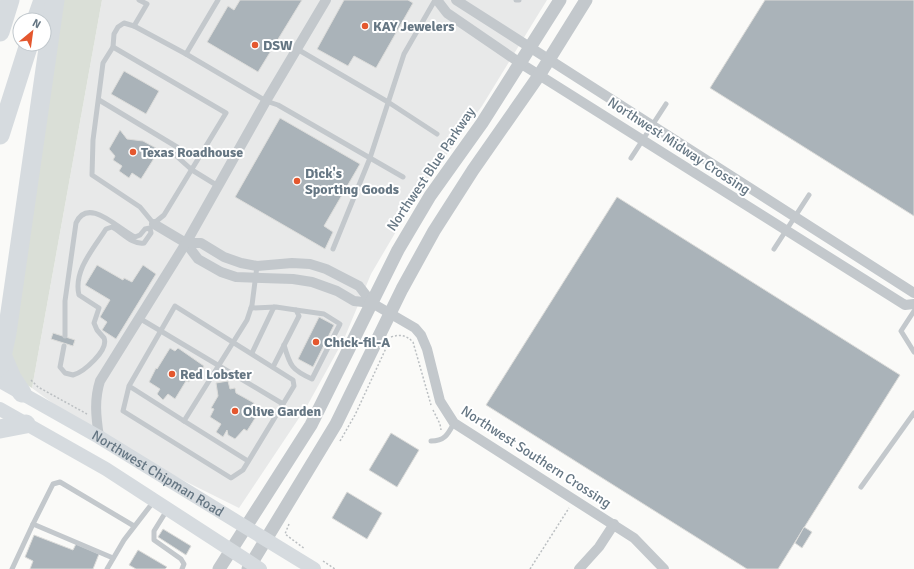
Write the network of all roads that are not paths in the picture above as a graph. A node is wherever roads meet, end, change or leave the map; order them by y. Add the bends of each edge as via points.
1 (10, 0) edge
2 (43, 0) edge
3 (55, 0) edge
4 (139, 0) edge
5 (218, 0) edge
6 (326, 0) edge
7 (436, 0) edge
8 (456, 0) edge
9 (516, 0) edge
10 (519, 0) edge
11 (560, 0) edge
12 (586, 0) edge
13 (39, 12) edge
14 (134, 26) junction
15 (0, 32) edge
16 (113, 47) junction
17 (530, 47) junction
18 (297, 49) junction
19 (26, 52) edge
20 (186, 54) junction
21 (549, 60) junction
22 (520, 62) junction
23 (540, 74) junction
24 (99, 100) junction
25 (266, 101) junction
26 (388, 102) junction
27 (666, 104) dead end
28 (652, 126) junction
29 (437, 134) dead end
30 (0, 135) edge
31 (643, 140) junction
32 (177, 147) dead end
33 (173, 153) dead end
34 (370, 158) junction
35 (631, 158) dead end
36 (192, 170) junction
37 (404, 177) dead end
38 (218, 186) junction
39 (809, 195) dead end
40 (796, 217) junction
41 (152, 226) junction
42 (786, 231) junction
43 (186, 243) junction
44 (333, 249) dead end
45 (774, 249) dead end
46 (256, 266) junction
47 (254, 279) junction
48 (914, 293) edge
49 (372, 303) junction
50 (914, 304) edge
51 (274, 307) junction
52 (251, 308) junction
53 (296, 310) junction
54 (914, 311) edge
55 (390, 314) junction
56 (139, 318) junction
57 (160, 332) junction
58 (65, 336) dead end
59 (235, 342) junction
60 (284, 345) junction
61 (64, 346) dead end
62 (914, 352) edge
63 (252, 353) junction
64 (2, 362) edge
65 (219, 366) junction
66 (273, 367) junction
67 (0, 381) edge
68 (25, 385) junction
69 (129, 386) junction
70 (283, 404) junction
71 (0, 409) edge
72 (914, 413) edge
73 (184, 421) junction
74 (454, 423) junction
75 (26, 424) junction
76 (0, 429) edge
77 (99, 437) junction
78 (431, 441) dead end
79 (248, 461) junction
80 (861, 487) dead end
81 (154, 501) junction
82 (167, 509) junction
83 (33, 524) junction
84 (614, 524) junction
85 (134, 526) junction
86 (245, 527) junction
87 (266, 540) junction
88 (230, 550) junction
89 (113, 558) junction
90 (316, 563) edge
91 (253, 567) edge
92 (12, 569) edge
93 (107, 569) edge
94 (182, 569) edge
95 (219, 569) edge
96 (579, 569) edge
97 (664, 569) edge

1 - 15 highway
2 - 13 highway
3 - 64 highway
4 - 14 lane via 146,4
5 - 20 lane
6 - 18 street
7 - 22 street, Northwest Midway Crossing via 447,13
7 - 26 lane via 404,54
8 - 17 street, Northwest Midway Crossing
9 - 10 lane
11 - 17 street, Northwest Blue Parkway
12 - 21 street
14 - 16 lane via 124,23 118,28 114,34
14 - 20 lane
16 - 24 lane via 104,63
16 - 36 lane via 226,113
17 - 21 street, Northwest Midway Crossing
17 - 22 street, Northwest Blue Parkway
18 - 25 street
18 - 26 lane
19 - 30 highway
20 - 25 lane
21 - 23 street
21 - 28 street, Northwest Midway Crossing
22 - 23 street, Northwest Midway Crossing
22 - 49 street, Northwest Blue Parkway via 482,123 430,196 398,250
23 - 31 street, Northwest Midway Crossing
23 - 55 street via 434,231
24 - 32 lane
24 - 41 lane via 93,140 92,175 140,207
25 - 34 lane via 278,105
25 - 38 street
26 - 29 lane
26 - 34 lane
27 - 28 lane
28 - 31 lane
28 - 40 street, Northwest Midway Crossing
31 - 35 lane
31 - 42 street, Northwest Midway Crossing
33 - 36 lane
34 - 37 lane
34 - 44 lane
36 - 38 lane
36 - 41 lane via 164,215
38 - 43 street
39 - 40 lane
40 - 42 lane
40 - 48 street, Northwest Midway Crossing
41 - 43 street, Northwest Southern Crossing
41 - 58 lane via 135,237 94,212 86,212 80,217 65,300
41 - 61 lane via 144,243 140,244 112,227 106,229 81,270 77,288 79,295 99,308 94,323 105,344 89,366 73,375 65,373 60,367
42 - 45 lane
42 - 50 street, Northwest Midway Crossing via 905,304
43 - 46 street, Northwest Southern Crossing via 201,243 224,257
43 - 47 street, Northwest Southern Crossing via 198,259 221,272
43 - 56 street
46 - 47 lane
46 - 49 street, Northwest Southern Crossing via 292,263 310,264 326,269 359,286
47 - 49 street, Northwest Southern Crossing via 293,279 312,282 337,291 354,301
47 - 52 lane
49 - 55 street, Northwest Southern Crossing
49 - 86 street, Northwest Blue Parkway via 311,425
51 - 52 lane
51 - 53 lane
51 - 63 lane
52 - 59 lane
53 - 60 lane via 299,316
53 - 60 lane via 324,314 340,324 312,379 298,373 289,364
54 - 62 lane via 901,331
55 - 74 street, Northwest Southern Crossing via 415,328 421,335 440,401
55 - 87 street via 336,424
56 - 57 lane
56 - 77 street via 100,381 96,395
57 - 59 lane via 175,306
57 - 65 lane
57 - 69 lane
59 - 63 lane
59 - 65 lane
60 - 66 lane
63 - 66 lane
64 - 68 highway via 12,378
65 - 70 lane
65 - 73 lane
66 - 70 lane via 293,380 294,386
67 - 68 main road, Northwest Chipman Road
68 - 77 main road, Northwest Chipman Road
69 - 73 lane
69 - 79 lane via 123,411 231,478 243,470
70 - 79 lane
71 - 75 main road, Northwest Chipman Road
72 - 80 lane
73 - 79 lane
74 - 78 lane via 446,438
74 - 84 street, Northwest Southern Crossing
75 - 76 highway
75 - 81 main road, Northwest Chipman Road via 106,469
77 - 86 main road, Northwest Chipman Road
81 - 82 main road, Northwest Chipman Road
81 - 85 lane
82 - 88 main road, Northwest Chipman Road
82 - 94 lane via 154,532 154,540 181,559 184,564
83 - 85 lane via 53,484 60,482
83 - 89 lane
83 - 92 lane
84 - 96 street via 599,547
84 - 97 street, Northwest Southern Crossing via 642,544
85 - 89 lane
86 - 87 main road, Northwest Chipman Road
86 - 88 street, Northwest Blue Parkway
87 - 90 main road, Northwest Chipman Road
87 - 91 street
88 - 91 main road, Northwest Chipman Road
88 - 95 street, Northwest Blue Parkway
89 - 93 lane

